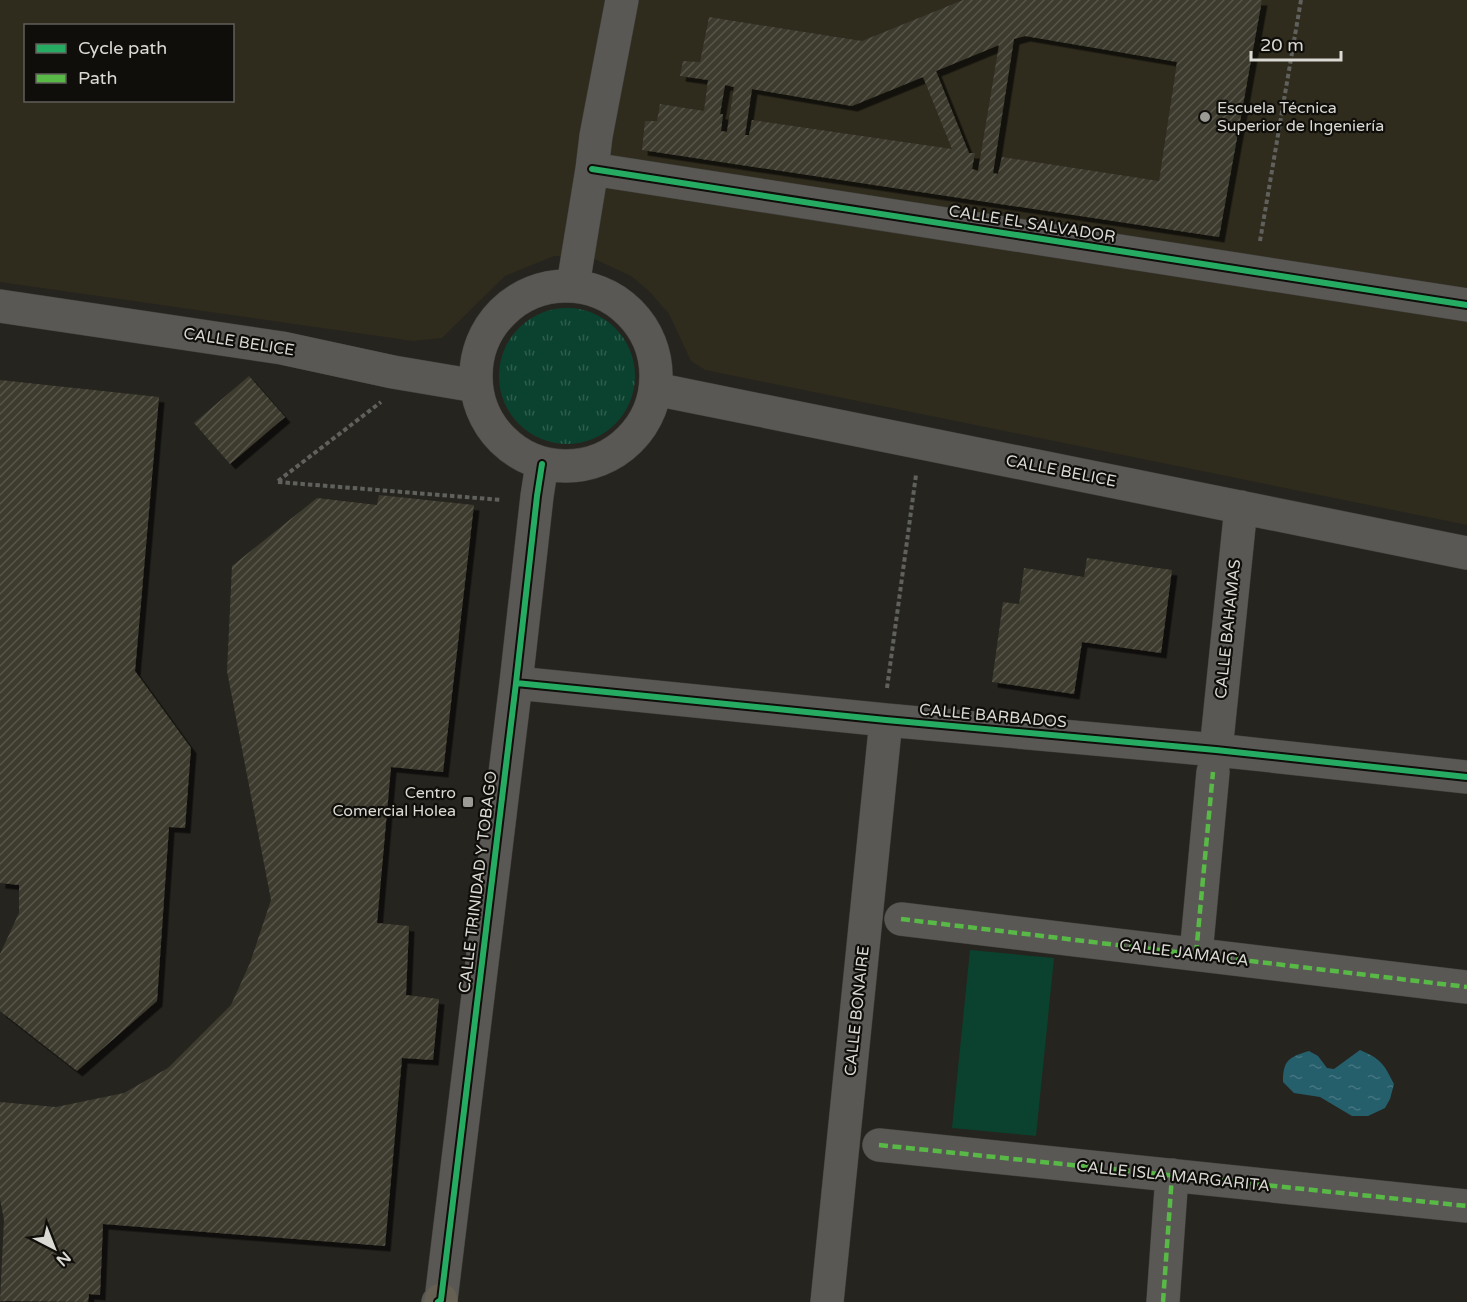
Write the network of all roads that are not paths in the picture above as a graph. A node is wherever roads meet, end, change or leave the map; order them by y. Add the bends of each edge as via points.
1 (622, 0) edge
2 (592, 169) junction
3 (573, 285) junction
4 (1467, 305) edge
5 (0, 306) edge
6 (476, 386) junction
7 (655, 389) junction
8 (542, 464) junction
9 (1241, 507) junction
10 (1467, 553) edge
11 (516, 683) junction
12 (886, 707) junction
13 (1215, 761) junction
14 (1467, 777) edge
15 (901, 919) dead end
16 (1196, 954) junction
17 (1467, 987) edge
18 (879, 1145) dead end
19 (1172, 1175) junction
20 (1467, 1206) edge
21 (445, 1301) edge
22 (827, 1302) edge
23 (1163, 1302) edge

1 - 2 street
2 - 3 street
2 - 4 street, CALLE EL SALVADOR
3 - 6 street via 534,291 501,313 480,346
3 - 7 street via 619,302 637,320 653,352
5 - 6 street, CALLE BELICE via 282,348
6 - 8 street via 482,412 497,435 518,453
7 - 8 street via 644,421 622,447 592,463
7 - 9 street, CALLE BELICE
8 - 11 street, CALLE TRINIDAD Y TOBAGO
9 - 10 street, CALLE BELICE
9 - 13 street, CALLE BAHAMAS
11 - 12 street, CALLE BARBADOS
11 - 21 street, CALLE TRINIDAD Y TOBAGO
12 - 13 street, CALLE BARBADOS
12 - 22 street, CALLE BONAIRE
13 - 14 street, CALLE BARBADOS
13 - 16 street, CALLE BAHAMAS
15 - 16 street, CALLE JAMAICA
16 - 17 street, CALLE JAMAICA
18 - 19 street, CALLE ISLA MARGARITA
19 - 20 street, CALLE ISLA MARGARITA
19 - 23 street

